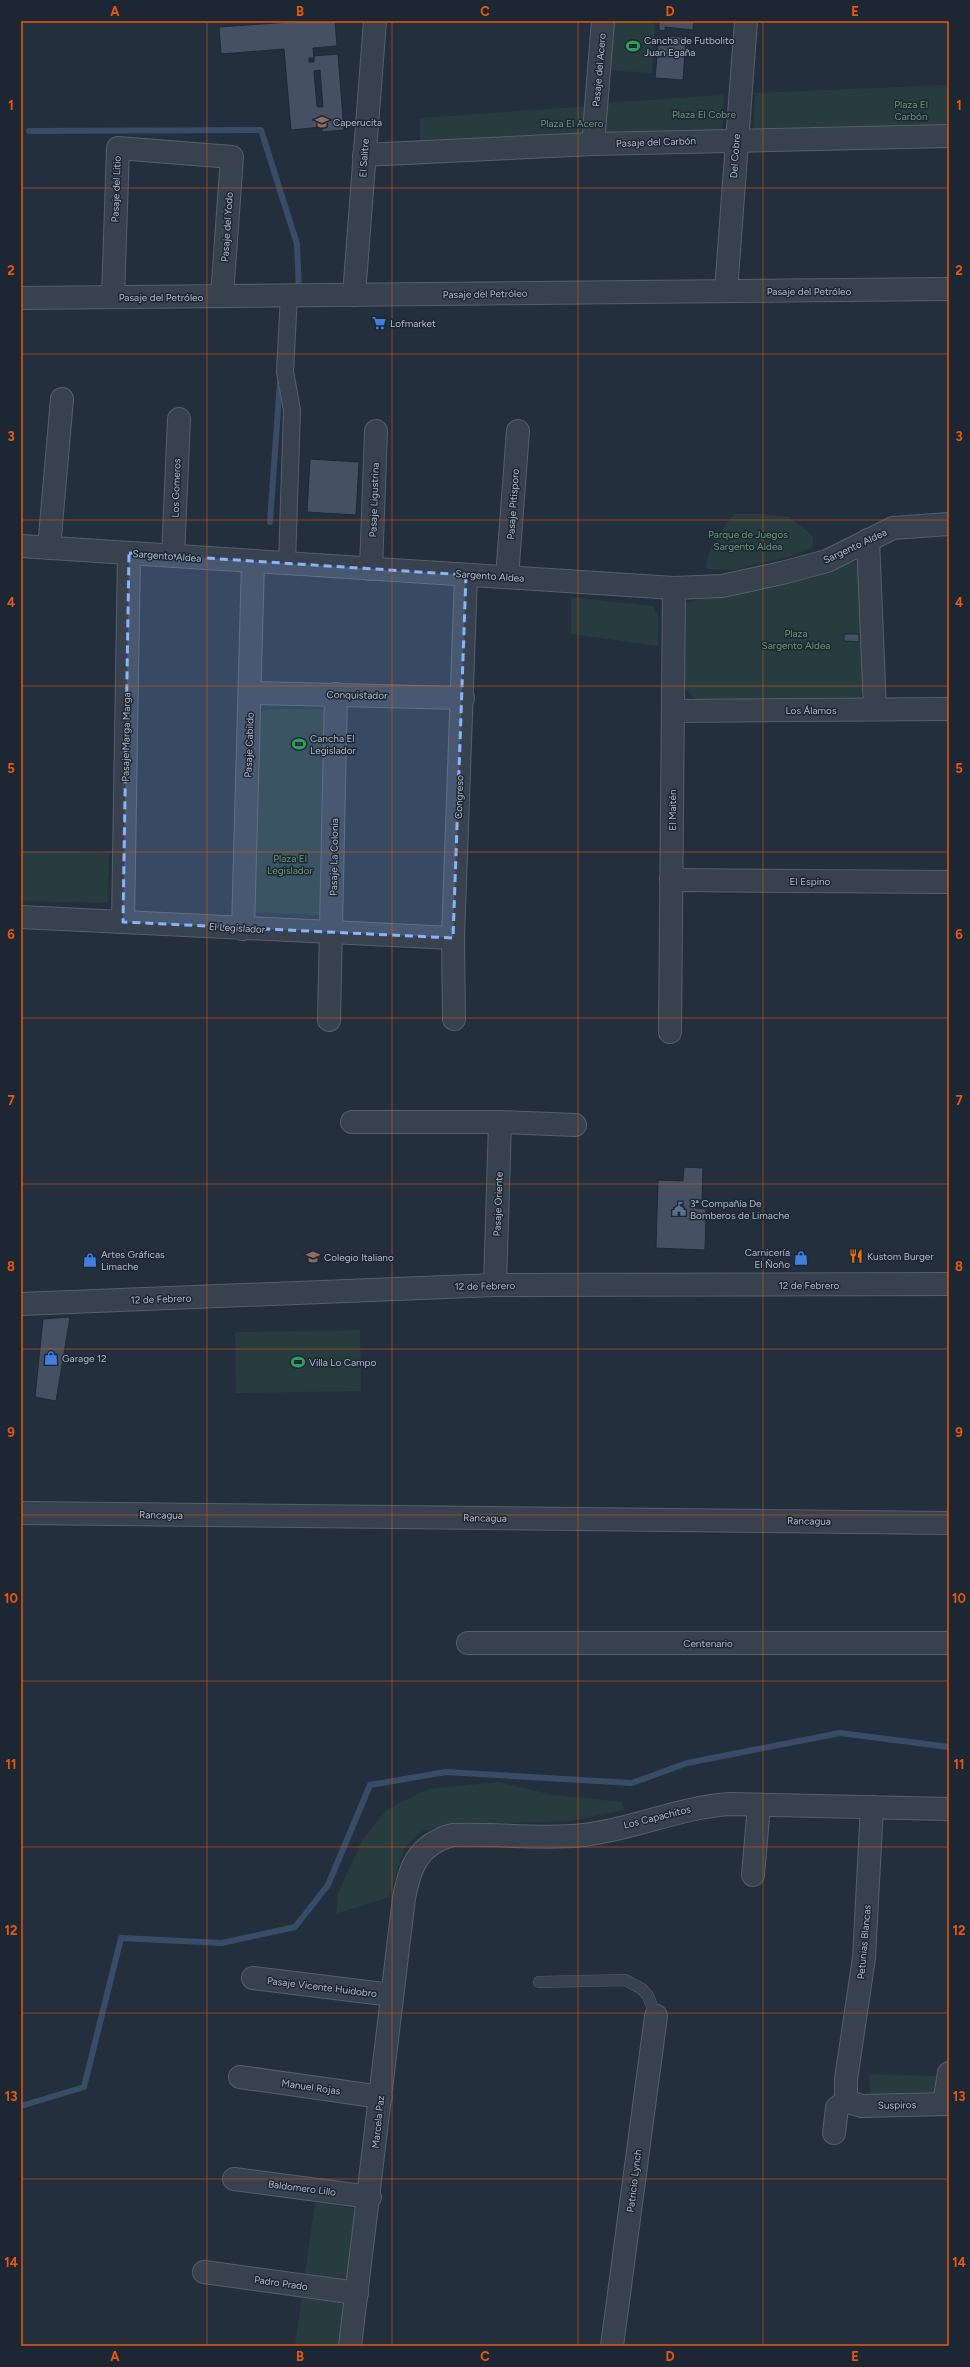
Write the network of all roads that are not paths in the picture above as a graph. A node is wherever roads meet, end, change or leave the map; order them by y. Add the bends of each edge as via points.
1 (375, 21) edge
2 (603, 21) edge
3 (746, 21) edge
4 (949, 136) edge
5 (736, 140) junction
6 (593, 144) junction
7 (364, 154) junction
8 (232, 158) joint
9 (949, 290) edge
10 (726, 291) junction
11 (295, 295) junction
12 (354, 295) junction
13 (222, 296) junction
14 (113, 297) junction
15 (21, 298) edge
16 (62, 399) dead end
17 (179, 419) dead end
18 (376, 431) dead end
19 (518, 431) dead end
20 (949, 524) edge
21 (868, 540) junction
22 (21, 546) edge
23 (49, 548) junction
24 (129, 553) junction
25 (173, 556) junction
26 (253, 561) junction
27 (287, 563) junction
28 (371, 569) junction
29 (466, 575) junction
30 (507, 577) junction
31 (674, 588) junction
32 (251, 693) junction
33 (336, 694) junction
34 (463, 698) junction
35 (875, 709) junction
36 (949, 709) edge
37 (673, 711) junction
38 (671, 880) junction
39 (949, 882) edge
40 (21, 917) edge
41 (123, 922) junction
42 (243, 929) junction
43 (332, 932) junction
44 (453, 938) junction
45 (329, 1020) dead end
46 (454, 1020) dead end
47 (670, 1032) dead end
48 (352, 1122) dead end
49 (500, 1122) junction
50 (575, 1125) dead end
51 (949, 1284) edge
52 (495, 1286) junction
53 (21, 1304) edge
54 (21, 1513) edge
55 (949, 1522) edge
56 (468, 1643) dead end
57 (949, 1644) edge
58 (759, 1805) junction
59 (872, 1806) junction
60 (949, 1809) edge
61 (753, 1875) dead end
62 (404, 1898) joint
63 (253, 1978) dead end
64 (539, 1982) dead end
65 (392, 1995) junction
66 (656, 2016) joint
67 (949, 2073) edge
68 (240, 2077) dead end
69 (381, 2097) junction
70 (846, 2101) junction
71 (947, 2104) edge
72 (834, 2133) dead end
73 (234, 2180) dead end
74 (370, 2197) junction
75 (204, 2272) dead end
76 (357, 2293) junction
77 (350, 2346) edge
78 (612, 2346) edge

1 - 7 street, El Salitre
2 - 6 street, Pasaje del Acero
3 - 5 street, Del Cobre
4 - 5 street, Pasaje del Carbón
5 - 6 street, Pasaje del Carbón
5 - 10 street, Del Cobre
6 - 7 street, Pasaje del Carbón
7 - 12 street, El Salitre
8 - 13 street, Pasaje del Yodo
8 - 14 street, Pasaje del Litio via 118,148
9 - 10 street, Pasaje del Petróleo
10 - 12 street, Pasaje del Petróleo
11 - 12 street, Pasaje del Petróleo
11 - 13 street, Pasaje del Petróleo
11 - 27 street via 285,372 292,410
13 - 14 street, Pasaje del Petróleo
14 - 15 street, Pasaje del Petróleo
16 - 23 street
17 - 25 street, Los Gomeros
18 - 28 street, Pasaje Ligustrina
19 - 30 street, Pasaje Pitisporo
20 - 21 street, Sargento Aldea via 893,528
21 - 31 street, Sargento Aldea via 828,561 782,573 722,586
21 - 35 street
22 - 23 street, Sargento Aldea
23 - 24 street, Sargento Aldea
24 - 25 street, Sargento Aldea
24 - 41 street, Pasaje Marga Marga
25 - 26 street, Sargento Aldea
26 - 27 street, Sargento Aldea
26 - 32 street, Pasaje Cabildo
27 - 28 street, Sargento Aldea
28 - 29 street, Sargento Aldea
29 - 30 street, Sargento Aldea
29 - 34 street, Congreso
30 - 31 street, Sargento Aldea
31 - 37 street, El Maitén
32 - 33 street, Conquistador
32 - 42 street, Pasaje Cabildo
33 - 34 street, Conquistador
33 - 43 street, Pasaje La Colonia
34 - 44 street, Congreso
35 - 36 street, Los Álamos
35 - 37 street, Los Álamos
37 - 38 street, El Maitén
38 - 39 street, El Espino
38 - 47 street, El Maitén
40 - 41 street, El Legislador
41 - 42 street, El Legislador
42 - 43 street, El Legislador
43 - 44 street, El Legislador
43 - 45 street, Pasaje La Colonia
44 - 46 street, Congreso
48 - 49 street
49 - 50 street
49 - 52 street, Pasaje Oriente
51 - 52 street, 12 de Febrero
52 - 53 street, 12 de Febrero
54 - 55 street, Rancagua
56 - 57 street, Centenario
58 - 59 street, Los Capachitos
58 - 61 street
58 - 62 street, Los Capachitos via 707,1806 584,1835 452,1835 436,1841 424,1850 409,1872
59 - 60 street, Los Capachitos
59 - 70 street, Petunias Blancas via 864,1958 846,2079
62 - 65 street, Marcela Paz
63 - 65 street, Pasaje Vicente Huidobro
64 - 66 lane via 625,1980 642,1989 648,1996
65 - 69 street, Marcela Paz
66 - 78 street, Patricio Lynch
67 - 71 street
68 - 69 street, Manuel Rojas
69 - 74 street, Marcela Paz
70 - 71 street, Suspiros via 862,2106
70 - 72 street via 837,2108
73 - 74 street, Baldomero Lillo
74 - 76 street, Marcela Paz
75 - 76 street, Padro Prado
76 - 77 street, Marcela Paz

